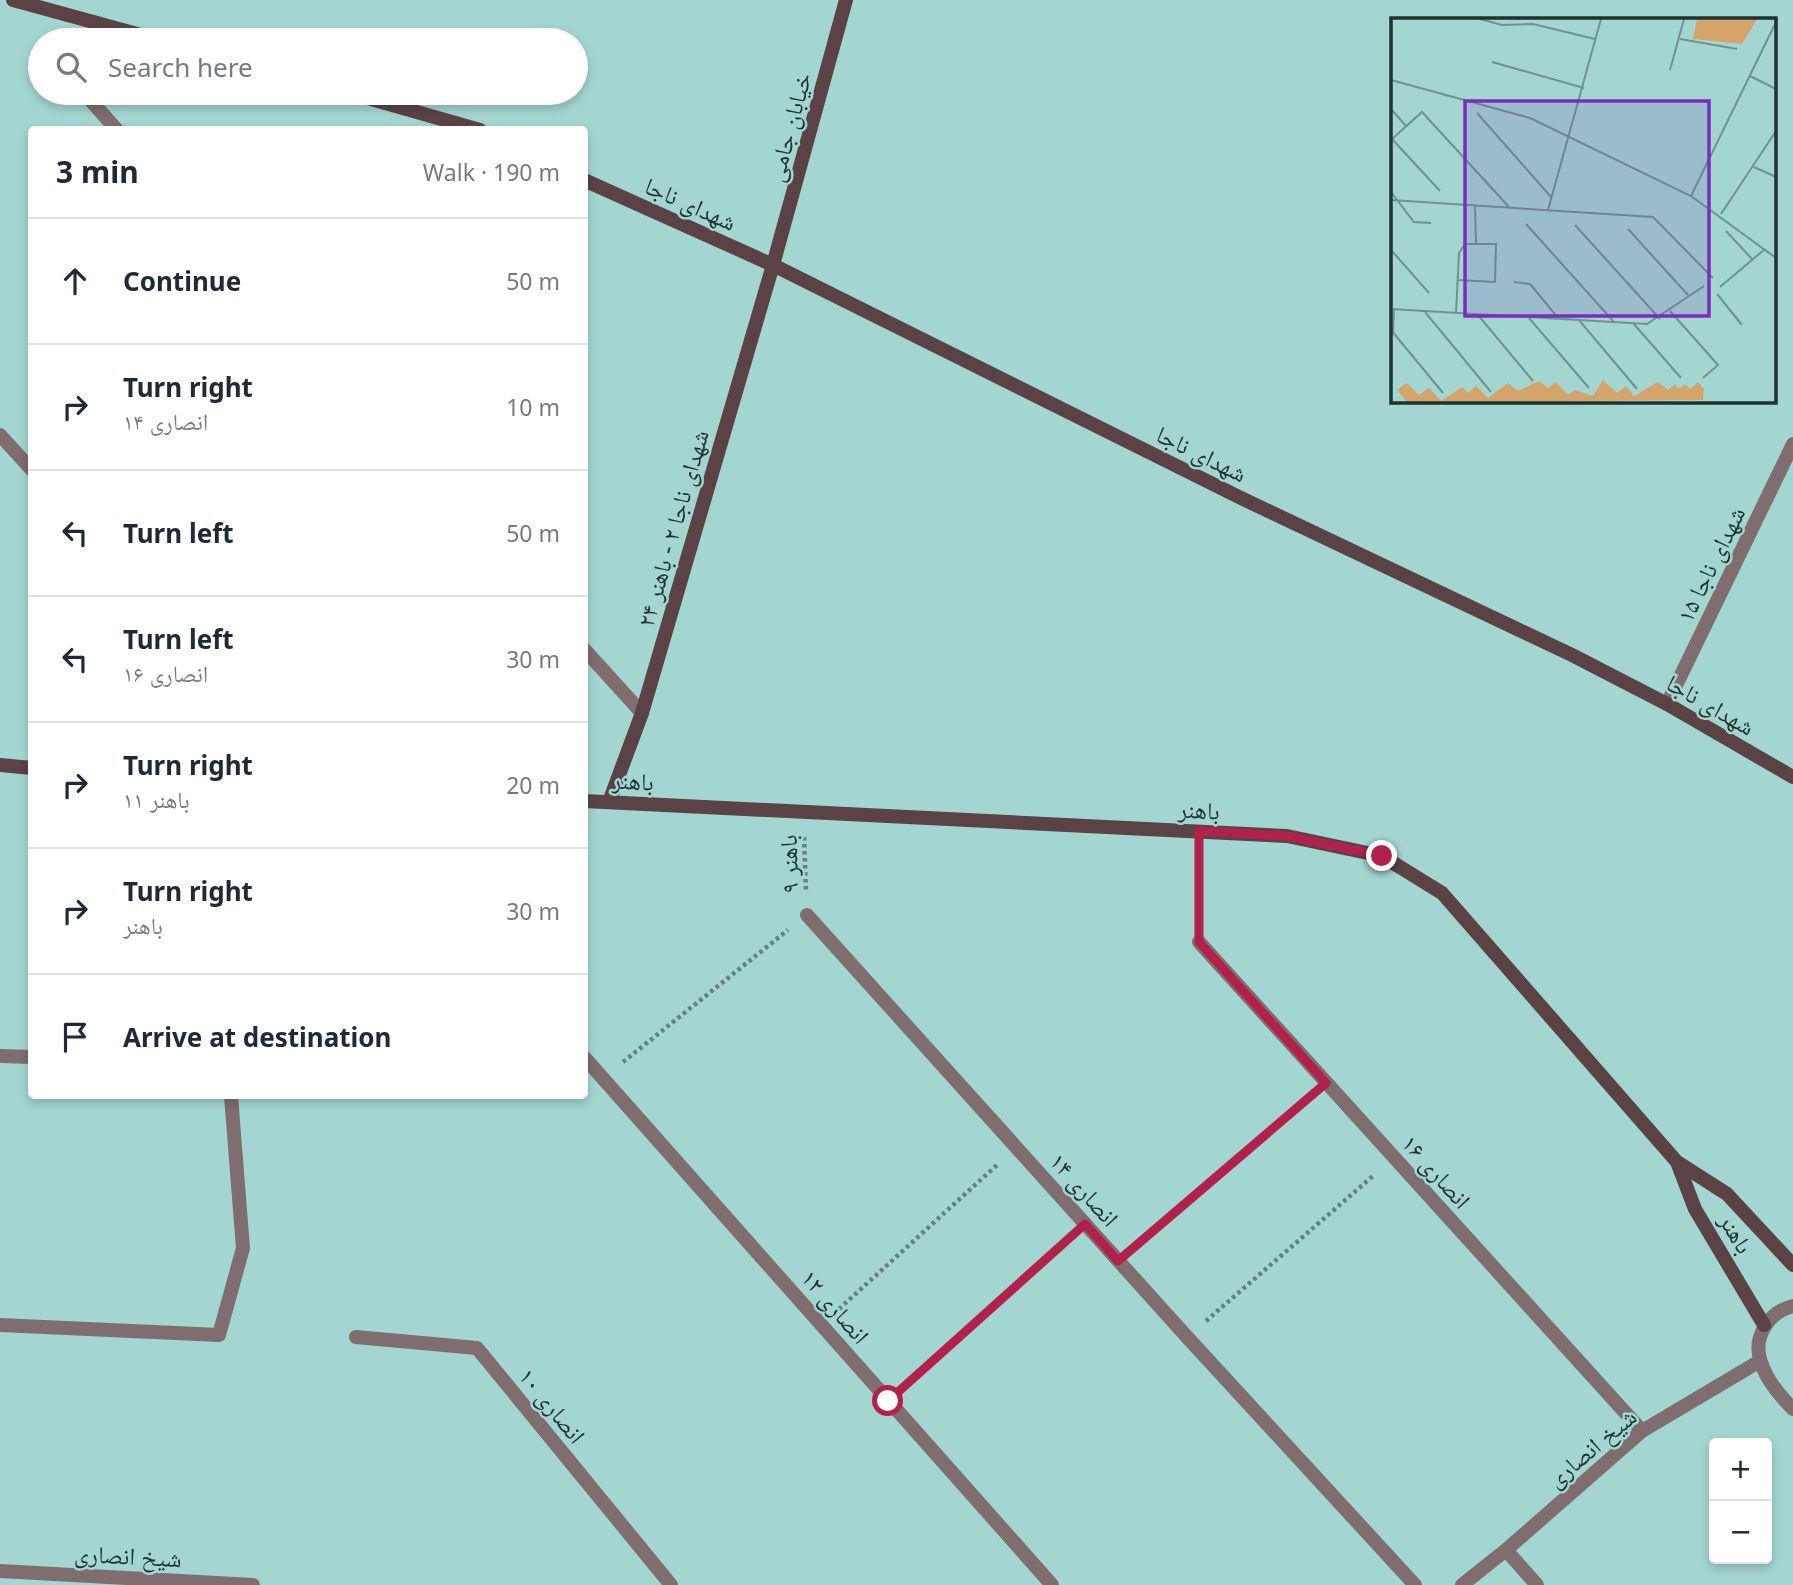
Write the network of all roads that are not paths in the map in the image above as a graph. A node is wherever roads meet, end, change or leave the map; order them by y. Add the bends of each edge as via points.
1 (13, 0) edge
2 (846, 0) edge
3 (115, 28) edge
4 (95, 105) edge
5 (392, 105) edge
6 (113, 126) edge
7 (466, 126) edge
8 (588, 182) edge
9 (773, 265) junction
10 (0, 435) edge
11 (1793, 444) edge
12 (28, 466) edge
13 (588, 653) edge
14 (1667, 704) junction
15 (642, 713) junction
16 (0, 765) edge
17 (28, 768) edge
18 (1793, 777) edge
19 (588, 801) edge
20 (609, 802) junction
21 (807, 915) road end
22 (1199, 942) road end
23 (0, 1056) edge
24 (28, 1057) edge
25 (588, 1061) edge
26 (231, 1099) edge
27 (1677, 1162) junction
28 (1793, 1265) edge
29 (1793, 1306) edge
30 (0, 1325) edge
31 (1764, 1325) junction
32 (356, 1336) dead end
33 (1760, 1361) junction
34 (1793, 1409) edge
35 (1642, 1431) junction
36 (1506, 1550) junction
37 (0, 1571) edge
38 (95, 1580) edge
39 (253, 1585) edge
40 (671, 1585) edge
41 (1052, 1585) edge
42 (1415, 1585) edge
43 (1462, 1585) edge
44 (1537, 1585) edge

1 - 3 street
2 - 9 street, خیابان جامی
4 - 6 street
5 - 7 street
8 - 9 street, شهدای ناجا
9 - 14 street, شهدای ناجا
9 - 15 street, شهدای ناجا ۲ - باهنر ۲۴
10 - 12 street
11 - 14 street, شهدای ناجا ۱۵
13 - 15 street
14 - 18 street, شهدای ناجا
15 - 20 street, شهدای ناجا ۲ - باهنر ۲۴
16 - 17 street
19 - 20 street, باهنر
20 - 27 street, باهنر via 1287,836 1382,856 1442,892
21 - 42 street, انصاری ۱۴
22 - 35 street, انصاری ۱۶
23 - 24 street
25 - 41 street, انصاری ۱۲
26 - 30 street via 243,1248 219,1335
27 - 28 street, باهنر via 1727,1194
27 - 31 street, باهنر via 1695,1209
29 - 31 street via 1776,1312
31 - 33 street
32 - 40 street, انصاری ۱۰ via 477,1348
33 - 34 street
33 - 35 street, شیخ انصاری
35 - 36 street, شیخ انصاری
36 - 43 street, شیخ انصاری
36 - 44 street
37 - 38 street, شیخ انصاری
38 - 39 street, شیخ انصاری

